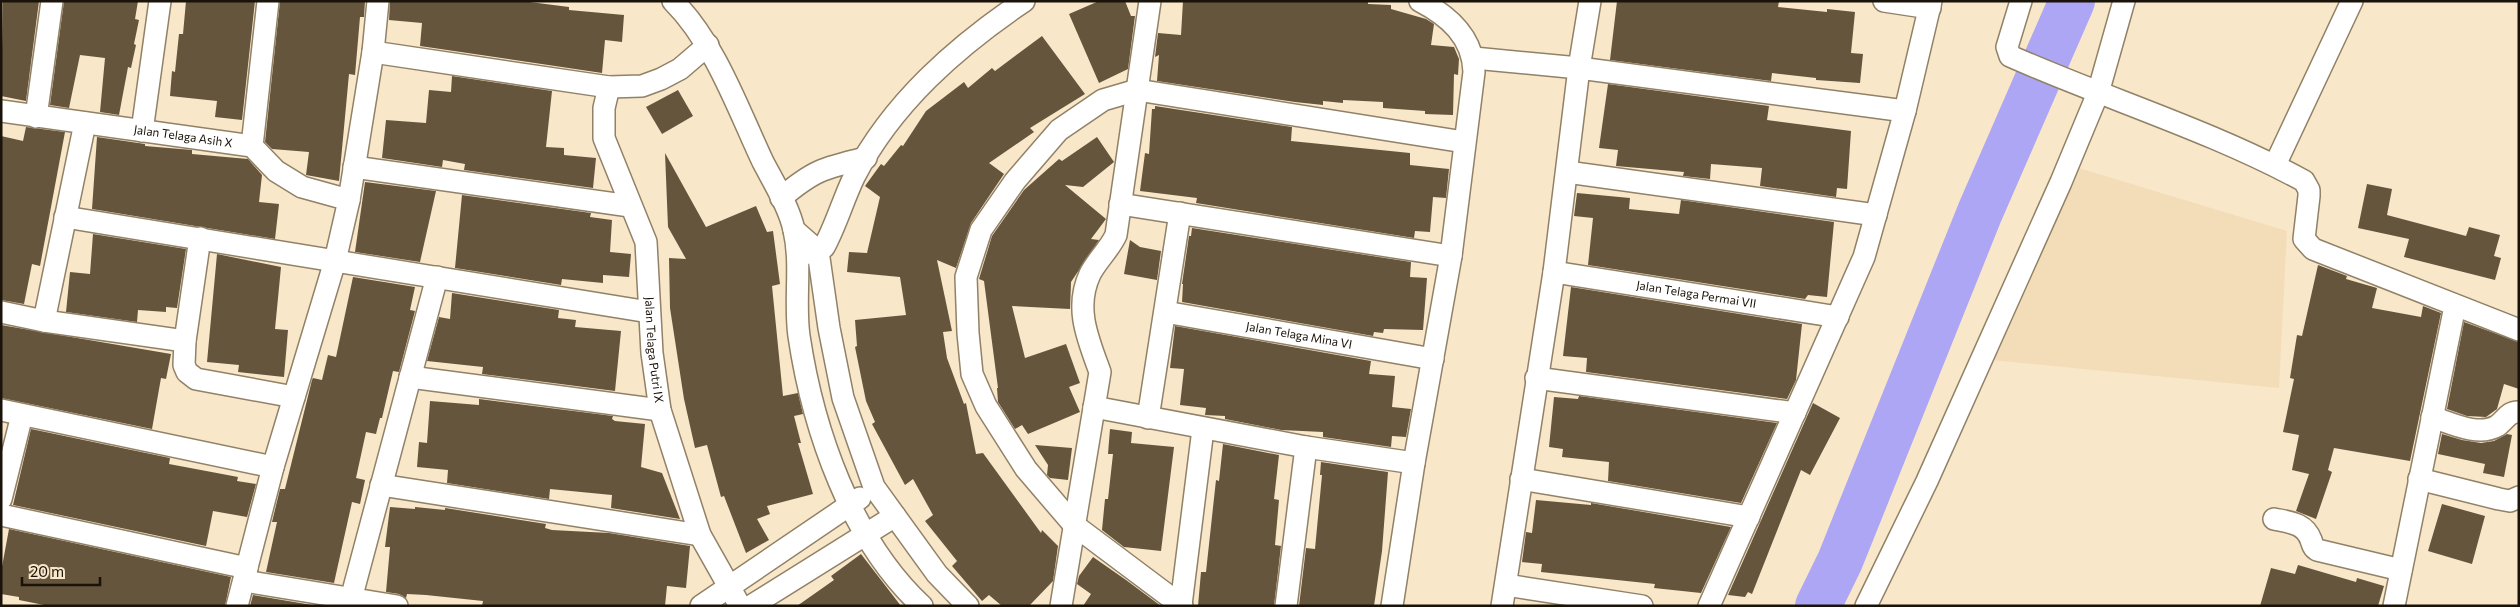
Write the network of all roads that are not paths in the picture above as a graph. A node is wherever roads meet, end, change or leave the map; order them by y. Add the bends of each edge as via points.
1 (52, 1) edge
2 (160, 1) edge
3 (268, 1) edge
4 (378, 1) edge
5 (674, 1) edge
6 (1024, 1) edge
7 (1150, 1) edge
8 (1420, 1) edge
9 (1590, 1) edge
10 (1884, 1) edge
11 (2021, 1) edge
12 (2124, 1) edge
13 (2352, 1) edge
14 (1931, 4) edge
15 (708, 45) junction
16 (373, 52) junction
17 (1474, 58) junction
18 (1579, 68) junction
19 (610, 86) junction
20 (2089, 89) junction
21 (1137, 90) junction
22 (1, 111) edge
23 (1905, 111) junction
24 (36, 117) junction
25 (85, 122) junction
26 (142, 131) junction
27 (1464, 142) junction
28 (252, 146) junction
29 (866, 158) junction
30 (2275, 165) junction
31 (354, 167) junction
32 (1566, 172) junction
33 (781, 198) junction
34 (349, 200) junction
35 (1120, 204) junction
36 (630, 206) junction
37 (1180, 213) junction
38 (1876, 215) junction
39 (65, 217) junction
40 (794, 230) junction
41 (200, 238) junction
42 (818, 251) junction
43 (796, 256) junction
44 (1451, 256) junction
45 (336, 261) junction
46 (1554, 272) junction
47 (437, 277) junction
48 (2455, 306) junction
49 (1, 312) edge
50 (649, 312) junction
51 (1165, 312) junction
52 (1838, 317) junction
53 (44, 321) junction
54 (2519, 330) edge
55 (185, 341) junction
56 (1433, 359) junction
57 (410, 377) junction
58 (1536, 378) junction
59 (294, 396) junction
60 (1094, 407) junction
61 (1, 410) edge
62 (660, 410) junction
63 (2519, 412) edge
64 (1795, 413) junction
65 (22, 415) junction
66 (2432, 417) junction
67 (1148, 418) junction
68 (1203, 429) junction
69 (1306, 447) junction
70 (1414, 462) junction
71 (273, 468) junction
72 (1522, 479) junction
73 (2419, 479) junction
74 (381, 485) junction
75 (874, 488) junction
76 (2519, 497) edge
77 (1, 499) edge
78 (849, 505) junction
79 (1, 515) edge
80 (895, 516) junction
81 (1748, 517) junction
82 (2274, 519) dead end
83 (1074, 525) junction
84 (700, 535) junction
85 (867, 535) junction
86 (2401, 570) junction
87 (245, 575) junction
88 (1506, 584) junction
89 (729, 586) junction
90 (351, 599) junction
91 (1182, 605) edge
92 (237, 606) edge
93 (397, 606) edge
94 (701, 606) edge
95 (740, 606) edge
96 (751, 606) edge
97 (922, 606) edge
98 (968, 606) edge
99 (1060, 606) edge
100 (1286, 606) edge
101 (1392, 606) edge
102 (1502, 606) edge
103 (1642, 606) edge
104 (1708, 606) edge
105 (1866, 606) edge
106 (2394, 606) edge

1 - 24 street
2 - 26 street
3 - 28 street
4 - 16 street
5 - 15 street
6 - 29 street via 954,52 886,124
7 - 21 street
8 - 17 street via 1460,31
9 - 18 street
10 - 14 street
11 - 20 street via 2007,51 2010,56
12 - 20 street
13 - 30 street
14 - 23 street
15 - 19 street via 680,69 642,86
15 - 33 street
16 - 19 street
16 - 31 street
17 - 18 street
17 - 27 street
18 - 23 street
18 - 32 street
19 - 36 street, Jalan Telaga Putri IX via 604,108 604,138
20 - 30 street via 2231,144
20 - 105 street via 1990,343
21 - 27 street
21 - 35 street
21 - 83 street via 1103,100 1059,130 1014,181 981,230 966,277 972,374 986,406 1026,469
22 - 24 street, Jalan Telaga Asih X
23 - 38 street
24 - 25 street, Jalan Telaga Asih X
25 - 26 street, Jalan Telaga Asih X
25 - 39 street
26 - 28 street, Jalan Telaga Asih X
27 - 44 street
28 - 34 street via 276,171 302,187
29 - 33 street via 826,167 806,176
29 - 42 street via 854,177 832,233
30 - 48 street via 2304,181 2307,186 2309,196 2304,239 2312,249
31 - 34 street
31 - 36 street
32 - 38 street
32 - 46 street
33 - 40 street
34 - 45 street
35 - 37 street
35 - 60 street via 1116,235 1090,274 1082,306 1086,337 1100,372
36 - 50 street, Jalan Telaga Putri IX via 646,242
37 - 44 street
37 - 51 street
38 - 52 street via 1864,257
39 - 41 street
39 - 53 street
40 - 42 street
40 - 43 street
41 - 45 street
41 - 55 street
42 - 43 street
42 - 75 street via 843,398
43 - 78 street via 799,334 813,408
44 - 56 street
45 - 47 street
45 - 59 street
46 - 52 street, Jalan Telaga Permai VII
46 - 58 street
47 - 50 street
47 - 57 street
48 - 54 street
48 - 66 street
49 - 53 street
50 - 62 street, Jalan Telaga Putri IX
51 - 56 street, Jalan Telaga Mina VI
51 - 67 street
52 - 64 street
53 - 55 street
55 - 59 street via 184,365 196,379
56 - 70 street
57 - 62 street
57 - 74 street
58 - 64 street
58 - 72 street
59 - 71 street
60 - 67 street
60 - 83 street
61 - 65 street
62 - 84 street, Jalan Telaga Putri IX
63 - 66 street via 2485,430
64 - 81 street
65 - 71 street
65 - 77 street
66 - 73 street
67 - 68 street
68 - 69 street
68 - 91 street
69 - 70 street
69 - 100 street
70 - 101 street
71 - 87 street
72 - 81 street
72 - 88 street
73 - 76 street via 2510,501
73 - 86 street
74 - 84 street
74 - 90 street
75 - 78 street
75 - 80 street
78 - 85 street
78 - 89 street
79 - 87 street
80 - 85 street
80 - 98 street via 937,574
81 - 104 street
82 - 86 street via 2305,529 2317,550
83 - 91 street
83 - 99 street
84 - 89 street, Jalan Telaga Putri IX
85 - 96 street
85 - 97 street via 903,588
86 - 106 street
87 - 90 street
87 - 92 street
88 - 102 street
88 - 103 street
89 - 94 street
89 - 95 street, Jalan Telaga Putri IX
90 - 93 street

